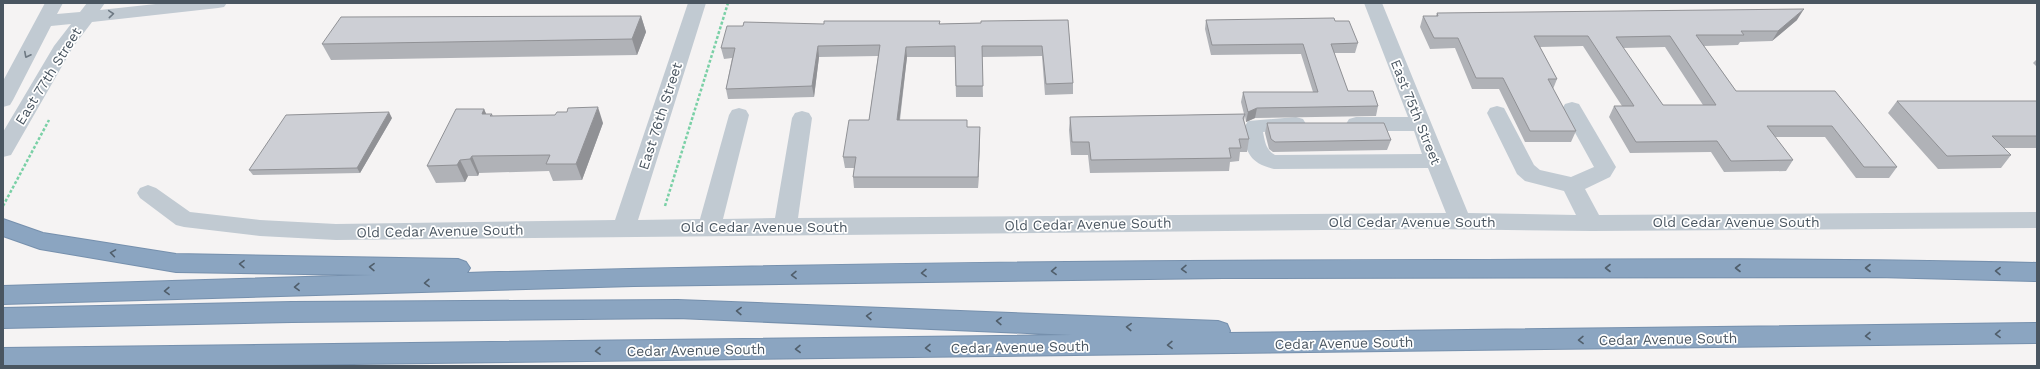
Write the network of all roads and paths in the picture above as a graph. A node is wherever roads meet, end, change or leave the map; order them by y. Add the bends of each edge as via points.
1 (54, 3) edge
2 (218, 3) edge
3 (697, 3) edge
4 (728, 3) edge
5 (1373, 3) edge
6 (91, 10) edge
7 (45, 20) junction
8 (3, 100) edge
9 (1572, 109) dead end
10 (1497, 113) dead end
11 (739, 115) dead end
12 (802, 118) dead end
13 (1421, 124) junction
14 (3, 150) edge
15 (1436, 161) junction
16 (25, 166) dead end
17 (1572, 186) junction
18 (148, 193) dead end
19 (3, 206) edge
20 (664, 210) dead end
21 (2037, 220) edge
22 (1460, 221) junction
23 (1592, 222) junction
24 (3, 227) edge
25 (709, 227) junction
26 (784, 227) junction
27 (624, 228) junction
28 (2037, 272) edge
29 (634, 277) junction
30 (3, 295) edge
31 (10, 318) edge
32 (2037, 334) edge
33 (1461, 342) junction
34 (3, 358) edge

1 - 7 street, East 77th Street
6 -> 2 street
3 - 27 street, East 76th Street
4 - 20 path
5 - 13 street, East 75th Street
6 - 7 street
6 - 14 street, East 77th Street via 64,46
7 -> 8 street, East 77th Street
9 - 17 street via 1605,167 1594,177
10 - 17 street via 1525,169 1540,178
11 - 25 street
12 - 26 street
13 - 15 street, East 75th Street
13 - 15 street via 1255,126 1252,131 1258,152 1264,160 1274,162
15 - 22 street, East 75th Street
16 - 19 path
17 - 23 street
18 - 27 street, Old Cedar Avenue South via 184,219 260,228 336,232
21 - 23 street, Old Cedar Avenue South
22 - 23 street, Old Cedar Avenue South
22 - 26 street, Old Cedar Avenue South
29 -> 24 highway via 574,269 176,263 40,241
25 - 26 street, Old Cedar Avenue South
25 - 27 street, Old Cedar Avenue South
28 -> 29 highway via 1877,268 1223,269
29 -> 30 highway
33 -> 31 highway via 678,309 292,312
32 -> 33 highway, Cedar Avenue South
33 -> 34 highway, Cedar Avenue South

